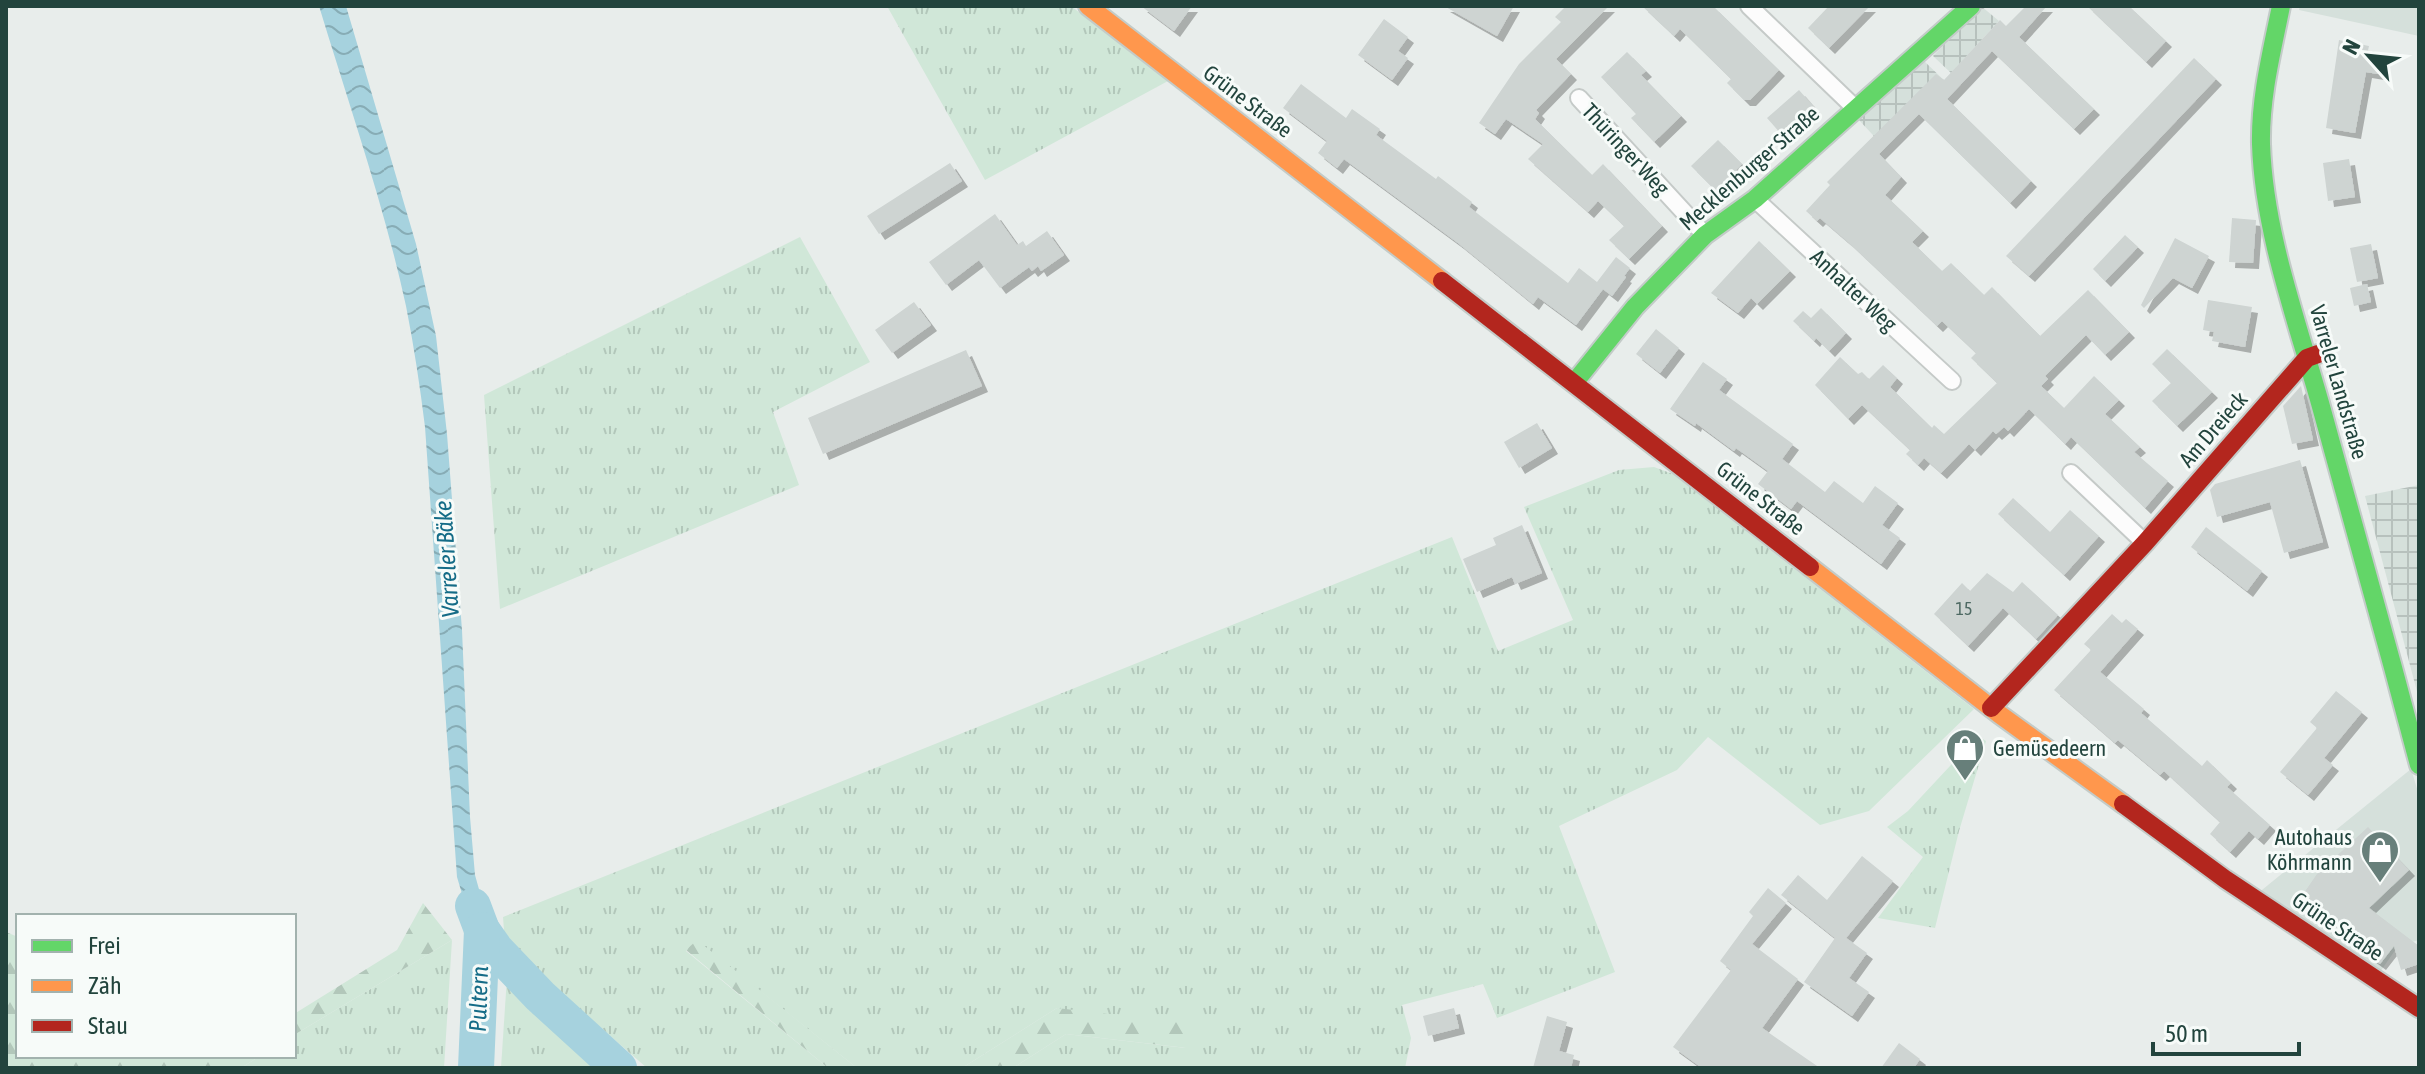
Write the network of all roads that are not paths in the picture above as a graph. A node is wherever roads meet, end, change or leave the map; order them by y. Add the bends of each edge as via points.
1 (1088, 6) edge
2 (1749, 6) edge
3 (1971, 6) edge
4 (2281, 6) edge
5 (1579, 98) dead end
6 (1855, 108) junction
7 (1755, 199) junction
8 (1705, 235) junction
9 (2314, 356) junction
10 (1952, 381) dead end
11 (1574, 383) junction
12 (2071, 473) dead end
13 (2145, 543) junction
14 (1991, 708) junction
15 (2419, 765) edge
16 (2419, 1008) edge

1 - 11 street, Grüne Straße
2 - 6 street
3 - 6 street, Mecklenburger Straße
4 - 9 street, Varreler Landstraße via 2261,140 2274,240
5 - 8 street, Thüringer Weg
6 - 7 street, Mecklenburger Straße
7 - 8 street, Mecklenburger Straße
7 - 10 street, Anhalter Weg
8 - 11 street, Mecklenburger Straße via 1635,307
9 - 13 street, Am Dreieck
9 - 15 street, Varreler Landstraße
11 - 14 street, Grüne Straße
12 - 13 street
13 - 14 street, Am Dreieck
14 - 16 street, Grüne Straße via 2225,879

